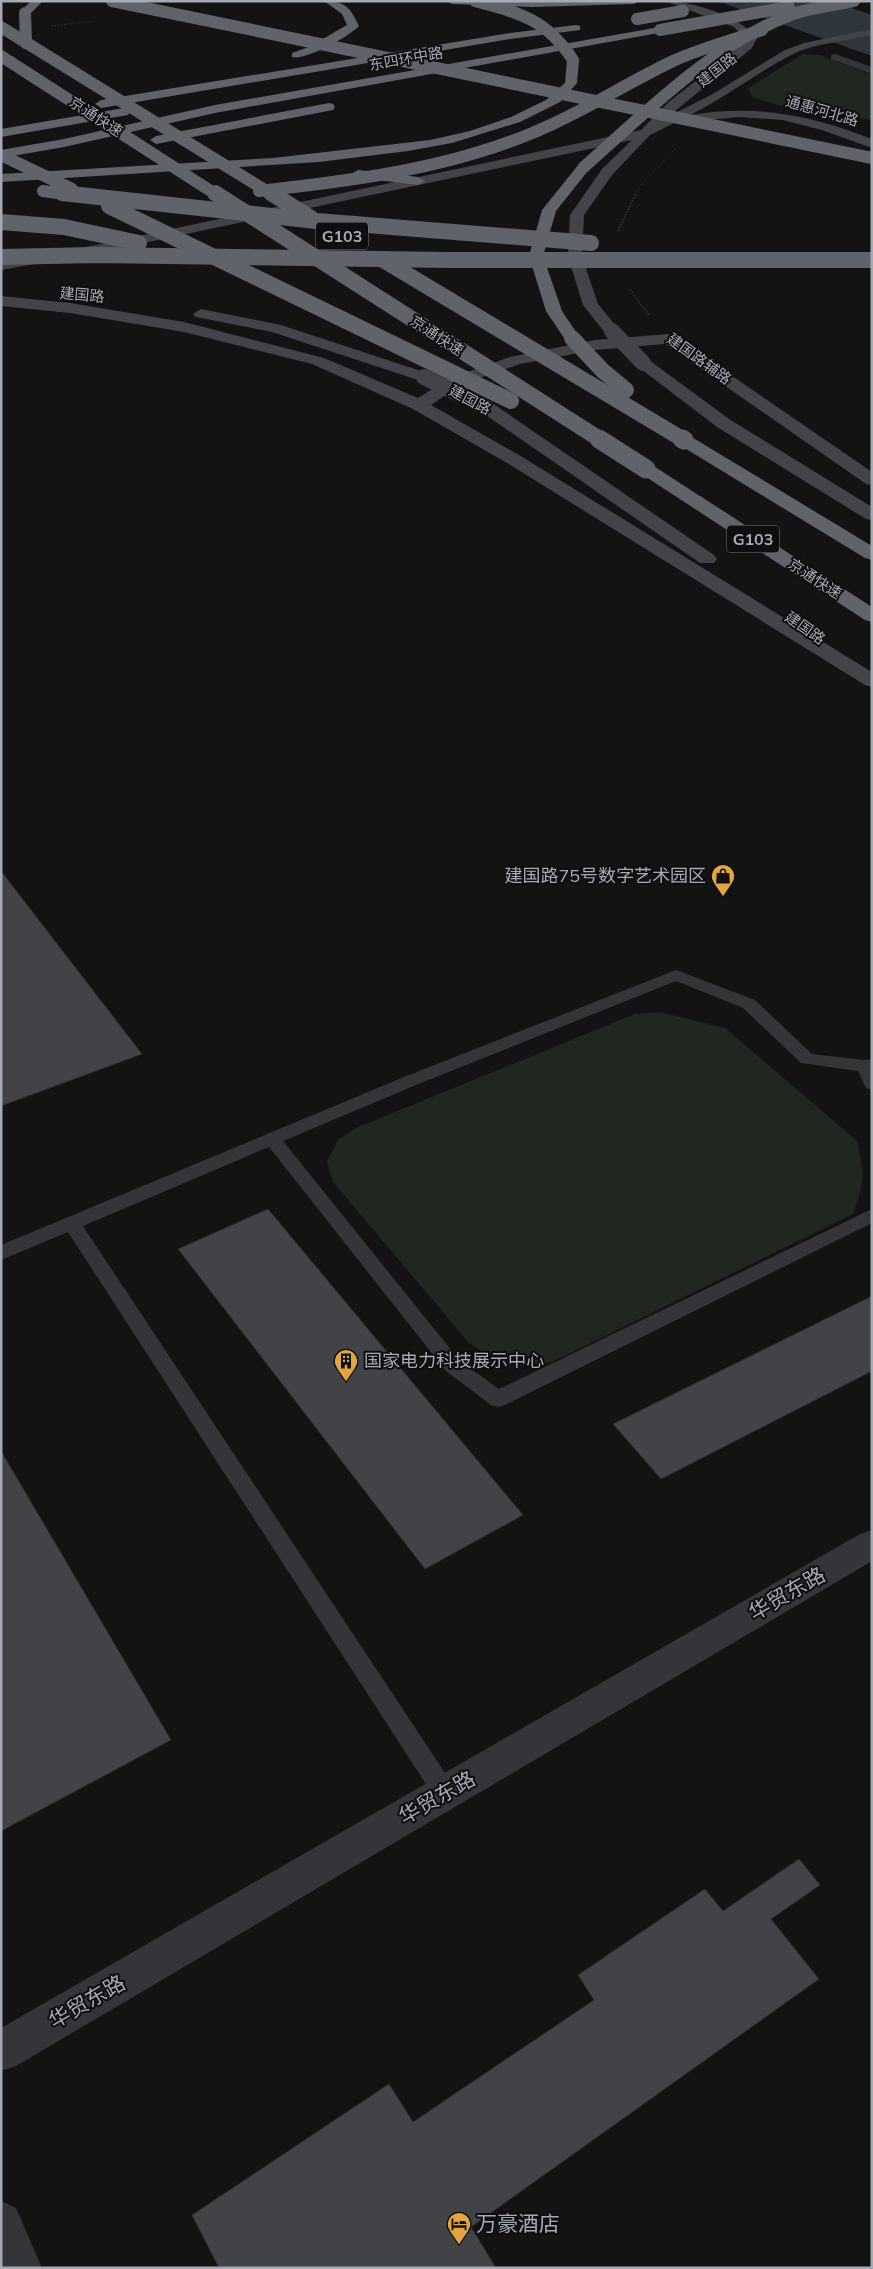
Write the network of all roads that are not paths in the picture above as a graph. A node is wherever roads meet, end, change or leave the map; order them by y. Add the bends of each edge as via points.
1 (38, 1) edge
2 (112, 1) edge
3 (151, 1) edge
4 (329, 1) edge
5 (452, 1) edge
6 (475, 1) edge
7 (670, 1) edge
8 (818, 1) edge
9 (854, 1) edge
10 (631, 2) edge
11 (718, 4) dead end
12 (621, 22) dead end
13 (238, 26) junction
14 (1, 28) edge
15 (762, 30) junction
16 (872, 32) edge
17 (611, 40) junction
18 (26, 43) junction
19 (1, 56) edge
20 (835, 57) dead end
21 (281, 60) dead end
22 (265, 64) dead end
23 (872, 71) edge
24 (446, 82) dead end
25 (715, 98) junction
26 (343, 104) dead end
27 (60, 108) dead end
28 (843, 118) dead end
29 (1, 121) edge
30 (1, 133) edge
31 (645, 133) junction
32 (872, 144) edge
33 (116, 147) dead end
34 (1, 155) edge
35 (69, 155) dead end
36 (872, 158) edge
37 (260, 164) junction
38 (1, 166) edge
39 (1, 178) edge
40 (418, 181) junction
41 (1, 184) edge
42 (43, 191) junction
43 (1, 222) edge
44 (610, 244) dead end
45 (640, 246) dead end
46 (872, 254) edge
47 (1, 257) edge
48 (872, 260) edge
49 (1, 266) edge
50 (1, 288) edge
51 (287, 292) junction
52 (100, 297) dead end
53 (1, 300) edge
54 (188, 312) dead end
55 (419, 405) junction
56 (684, 440) junction
57 (646, 469) junction
58 (872, 480) edge
59 (872, 515) edge
60 (872, 554) edge
61 (866, 612) edge
62 (872, 674) edge
63 (872, 681) edge
64 (868, 1065) edge
65 (872, 1084) edge
66 (272, 1139) junction
67 (872, 1215) edge
68 (72, 1223) junction
69 (1, 1253) edge
70 (872, 1544) edge
71 (445, 1793) junction
72 (1, 2051) edge
73 (1, 2223) edge
74 (20, 2268) edge

1 - 18 highway, bridge via 25,13
2 - 13 highway, bridge
3 - 13 highway, bridge
4 - 21 highway via 347,12 353,26 313,49
5 - 10 highway via 532,4
6 - 37 highway, bridge via 541,25 559,40 573,60 574,72 570,83 553,101 522,118 444,142
7 - 31 street, 建国路 via 738,25 751,38 748,46 674,104
8 - 17 highway, 东四环中路, bridge
9 - 15 highway, bridge via 789,16
11 - 12 highway, bridge
13 - 36 highway, bridge
14 - 18 highway, 京通快速 / G103, bridge
15 - 42 highway, bridge via 698,50 525,136 427,166 344,182 252,192 151,196
15 - 56 highway, bridge via 715,56 584,167 549,210 536,256 554,311 572,338 603,371
16 - 25 street via 804,46 770,62
17 - 24 highway via 547,59
17 - 34 highway, 东四环中路 via 215,109
18 - 56 highway, 京通快速 / G103, bridge
19 - 57 highway, 京通快速 / G103, bridge
20 - 23 street
22 - 27 highway
25 - 28 street, 通惠河北路
25 - 31 street
26 - 33 highway
29 - 30 highway, 东四环中路 via 510,36 589,27
31 - 32 street, 通惠河北路 via 714,114 755,112 795,117
31 - 40 street
31 - 59 street, 建国路, bridge via 607,172 577,215 575,257 591,305 643,363 723,423
34 - 51 highway, bridge
35 - 38 highway
37 - 39 highway
37 - 40 highway
40 - 49 street
41 - 42 highway
42 - 44 highway, bridge via 451,234
43 - 51 highway, bridge via 64,227 185,254
45 - 46 highway
47 - 48 highway, bridge
50 - 52 street, 建国路
51 - 57 highway, bridge
53 - 55 street via 184,327 318,361
54 - 62 street, 建国路, bridge via 275,328 424,377 486,407
55 - 58 street, 建国路辅路 via 456,381 516,360 594,345 668,339
55 - 63 street via 513,459
56 - 60 highway, 京通快速 / G103
57 - 61 highway, 京通快速 / G103
64 - 65 lane
64 - 66 lane via 806,1059 749,1004 676,975 410,1080
66 - 67 lane via 453,1366 498,1399
66 - 68 lane
68 - 69 lane
68 - 71 lane
70 - 71 street, 华贸东路
71 - 72 street, 华贸东路
73 - 74 street

